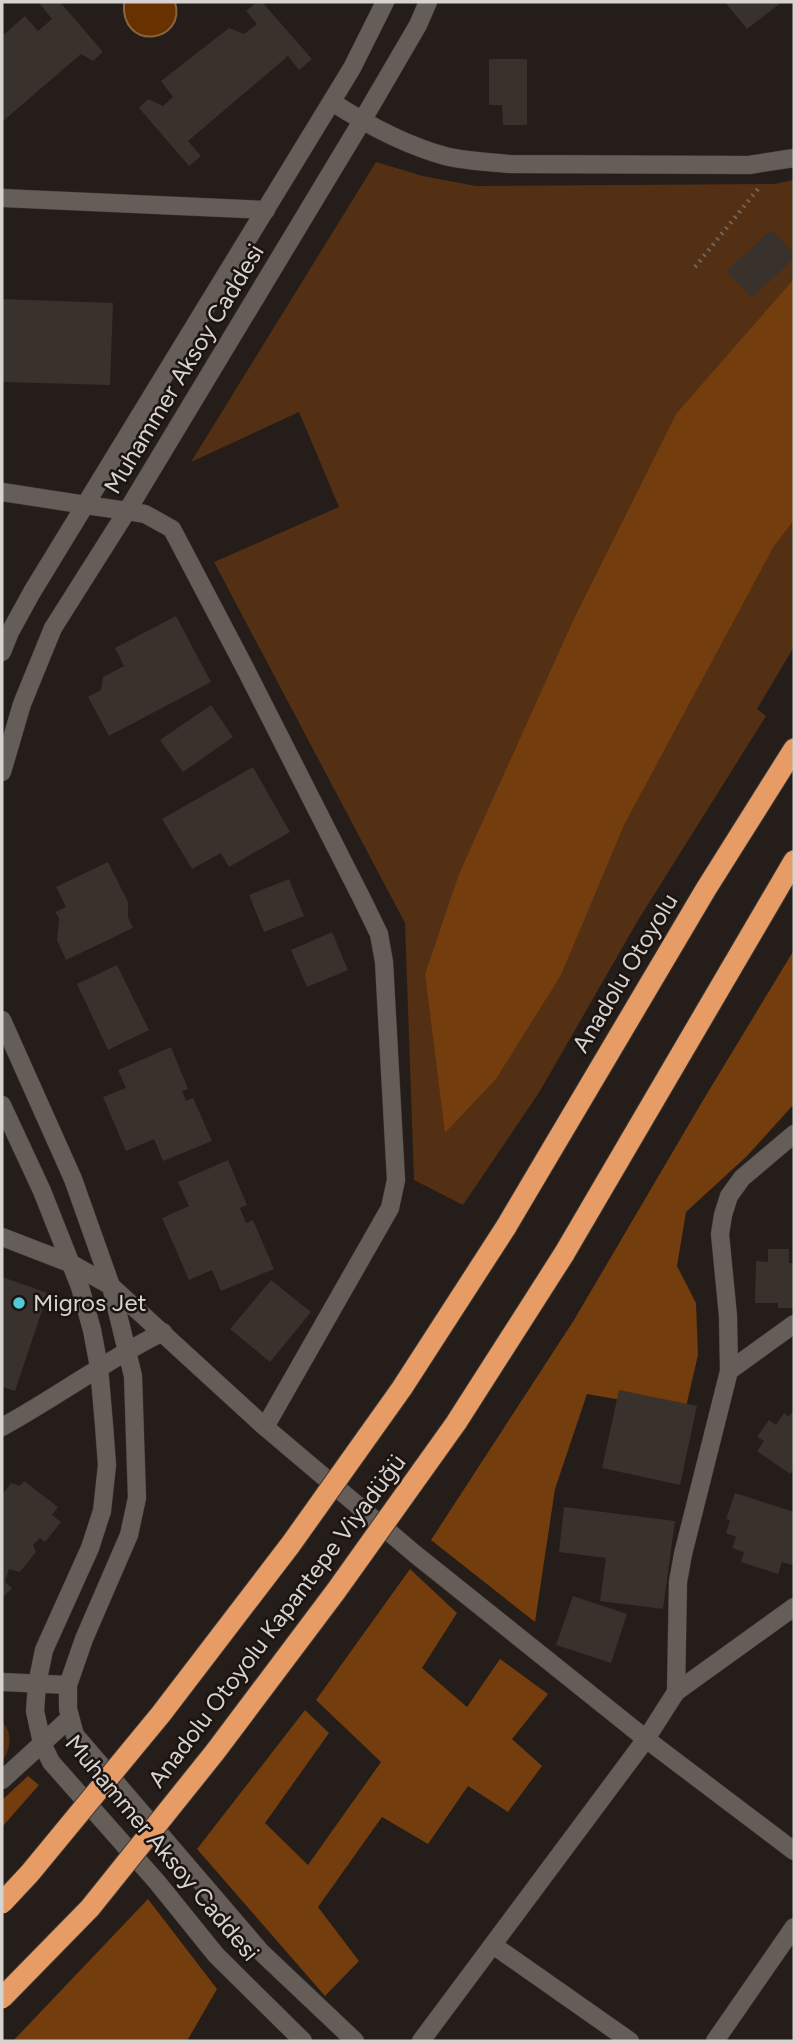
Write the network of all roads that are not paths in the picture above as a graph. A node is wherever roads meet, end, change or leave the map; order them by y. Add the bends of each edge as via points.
1 (386, 2) edge
2 (428, 2) edge
3 (332, 102) junction
4 (362, 121) junction
5 (787, 160) edge
6 (2, 198) edge
7 (266, 210) junction
8 (2, 492) edge
9 (86, 505) junction
10 (127, 511) junction
11 (2, 652) edge
12 (794, 749) edge
13 (2, 772) edge
14 (794, 861) edge
15 (2, 1020) edge
16 (2, 1105) edge
17 (794, 1134) edge
18 (506, 1227) joint
19 (2, 1237) edge
20 (72, 1264) junction
21 (111, 1286) junction
22 (794, 1324) edge
23 (163, 1332) junction
24 (128, 1349) junction
25 (99, 1367) junction
26 (729, 1371) junction
27 (2, 1427) edge
28 (265, 1427) junction
29 (794, 1608) edge
30 (2, 1682) edge
31 (37, 1684) junction
32 (68, 1685) junction
33 (677, 1692) junction
34 (70, 1718) junction
35 (646, 1740) junction
36 (42, 1743) junction
37 (2, 1780) edge
38 (794, 1851) edge
39 (2, 1903) edge
40 (794, 1927) edge
41 (493, 1945) junction
42 (2, 1998) edge
43 (303, 2041) edge
44 (355, 2041) edge
45 (421, 2041) edge
46 (630, 2041) edge
47 (715, 2041) edge

1 - 3 street, Muhammer Aksoy Caddesi
2 - 4 street, Muhammer Aksoy Caddesi
3 - 4 street
3 - 7 street, Muhammer Aksoy Caddesi
4 - 5 street via 445,156 509,164 749,165
4 - 10 street, Muhammer Aksoy Caddesi
6 - 7 street
7 - 9 street, Muhammer Aksoy Caddesi
8 - 9 street
9 - 10 street
9 - 11 street, Muhammer Aksoy Caddesi via 32,592
10 - 13 street, Muhammer Aksoy Caddesi via 53,628 22,704
10 - 28 street via 145,514 172,529 363,901 379,934 384,962 396,1180 390,1209
12 - 18 highway, Anadolu Otoyolu
14 - 42 highway, Anadolu Otoyolu Kapantepe Viyadüğü, bridge via 564,1254 456,1423 215,1752 90,1908
15 - 21 street, Muhammer Aksoy Caddesi via 74,1179
16 - 20 street, Muhammer Aksoy Caddesi
17 - 26 street via 742,1178 723,1215 720,1234
18 - 39 highway, Anadolu Otoyolu Kapantepe Viyadüğü, bridge via 402,1388 291,1544 161,1714
19 - 20 street
20 - 21 street
20 - 25 street, Muhammer Aksoy Caddesi
21 - 23 street
21 - 24 street, Muhammer Aksoy Caddesi
22 - 26 street
23 - 24 street
23 - 28 street
24 - 25 street
24 - 32 street, Muhammer Aksoy Caddesi via 134,1376 137,1499 129,1535
25 - 27 street
25 - 31 street, Muhammer Aksoy Caddesi via 107,1465 102,1511 44,1650
26 - 33 street via 678,1582
28 - 35 street
29 - 33 street
30 - 31 street
31 - 32 street
31 - 36 street, Muhammer Aksoy Caddesi via 35,1711
32 - 34 street, Muhammer Aksoy Caddesi
33 - 35 street
34 - 36 street
34 - 44 street, Muhammer Aksoy Caddesi via 75,1735 261,1952
35 - 38 street
35 - 41 street
36 - 37 street
36 - 43 street, Muhammer Aksoy Caddesi via 51,1762 216,1955
40 - 47 street
41 - 45 street
41 - 46 street

